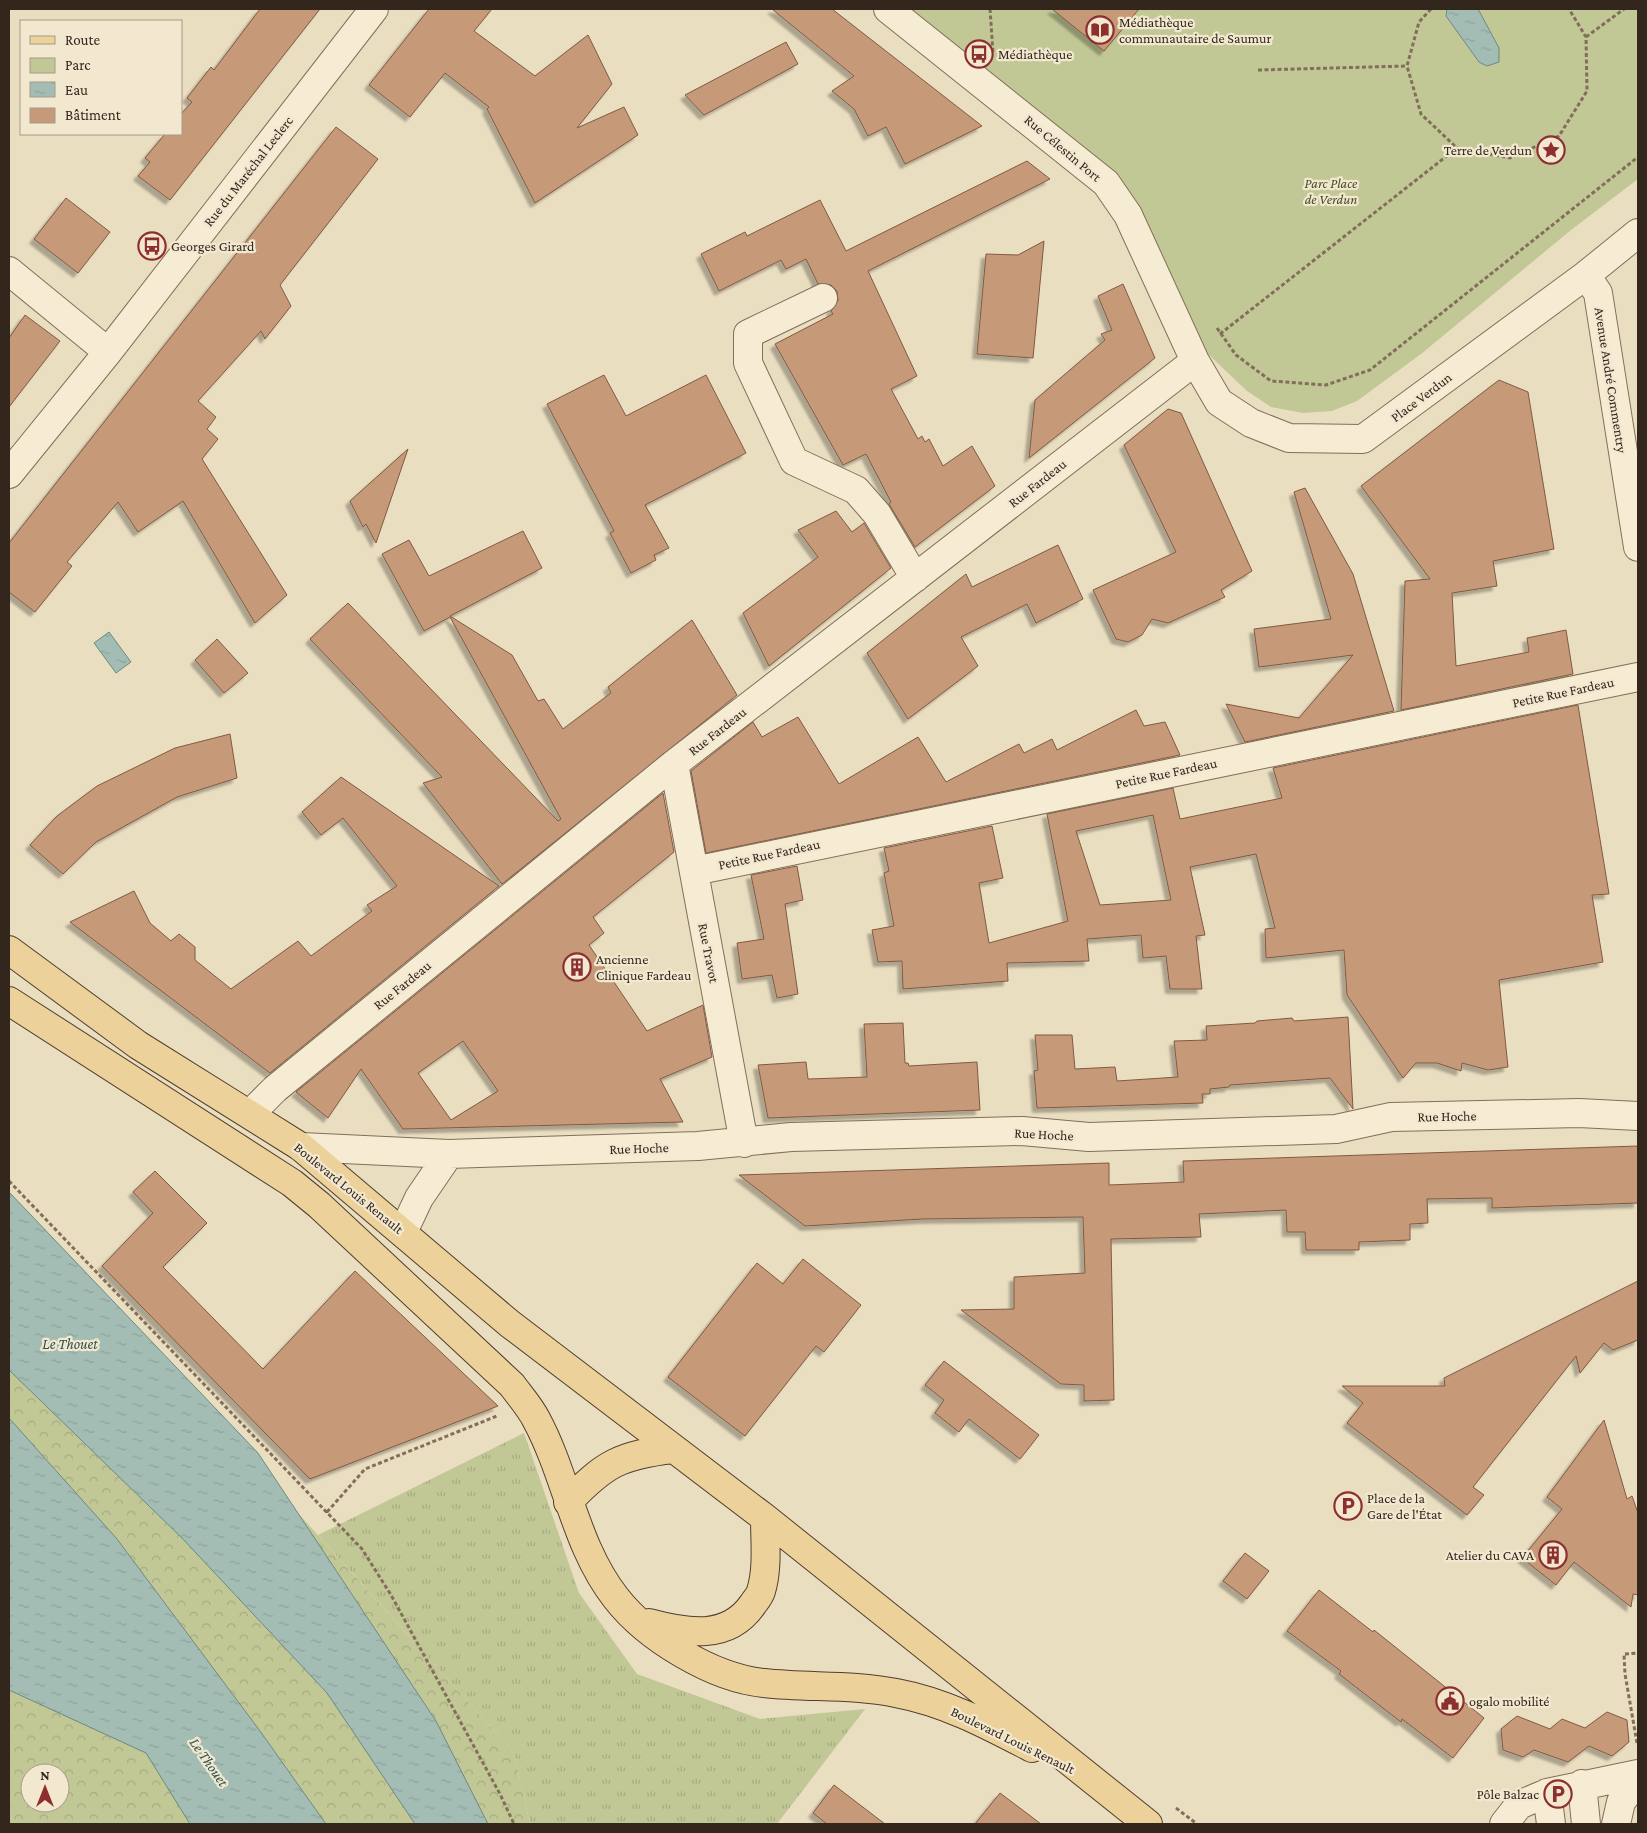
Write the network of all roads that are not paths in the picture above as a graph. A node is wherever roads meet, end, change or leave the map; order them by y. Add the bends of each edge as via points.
1 (374, 9) edge
2 (888, 9) edge
3 (1638, 233) edge
4 (9, 271) edge
5 (1586, 275) junction
6 (823, 298) dead end
7 (108, 352) junction
8 (1195, 361) junction
9 (9, 474) edge
10 (1638, 548) edge
11 (915, 578) junction
12 (1638, 677) edge
13 (674, 764) junction
14 (694, 871) junction
15 (9, 950) edge
16 (9, 1001) edge
17 (250, 1114) junction
18 (1638, 1116) edge
19 (744, 1143) junction
20 (302, 1147) junction
21 (449, 1154) junction
22 (403, 1232) junction
23 (673, 1449) junction
24 (568, 1502) junction
25 (765, 1518) junction
26 (635, 1620) junction
27 (1638, 1774) edge
28 (1086, 1777) junction
29 (1638, 1779) edge
30 (1582, 1784) junction
31 (1547, 1793) junction
32 (1515, 1818) edge
33 (1148, 1824) edge
34 (1550, 1824) edge
35 (1586, 1824) edge
36 (1616, 1824) edge

1 - 7 street, Rue du Maréchal Leclerc
2 - 8 street, Rue Célestin Port via 1106,183 1128,215
3 - 5 street, Place Verdun
4 - 7 street
5 - 8 street, Place Verdun via 1363,439 1289,438 1251,423 1219,402
5 - 10 street, Avenue André Commentry via 1598,293
6 - 11 street via 748,334 748,363 794,460 856,490 877,514
7 - 9 street, Rue du Maréchal Leclerc
8 - 11 street, Rue Fardeau
11 - 13 street, Rue Fardeau
12 - 14 street, Petite Rue Fardeau
13 - 14 street, Rue Travot
13 - 17 street, Rue Fardeau via 275,1088
14 - 19 street, Rue Travot
15 - 17 main road, Boulevard Louis Renault via 138,1045
16 - 24 main road, Boulevard Louis Renault via 292,1183 319,1205 512,1385 536,1418
17 - 20 main road, Boulevard Louis Renault
18 - 19 street, Rue Hoche via 1579,1113 1390,1117 1336,1129 1089,1136 1022,1131 791,1137
19 - 21 street, Rue Hoche
20 - 21 street, Rue Hoche
20 - 22 main road, Boulevard Louis Renault
21 - 22 street via 419,1198
22 - 23 main road, Boulevard Louis Renault via 510,1324
23 - 24 main road via 624,1457 592,1478
23 - 25 main road, Boulevard Louis Renault
24 - 26 main road, Boulevard Louis Renault via 599,1571
25 - 26 main road via 761,1592 745,1617 708,1632 676,1630
25 - 28 main road, Boulevard Louis Renault
26 - 28 main road, Boulevard Louis Renault via 690,1656 732,1676 763,1683 870,1689 935,1702 970,1716
27 - 30 street
28 - 33 main road
29 - 36 street via 1620,1802
30 - 31 street
30 - 35 street
31 - 32 street
31 - 34 street

